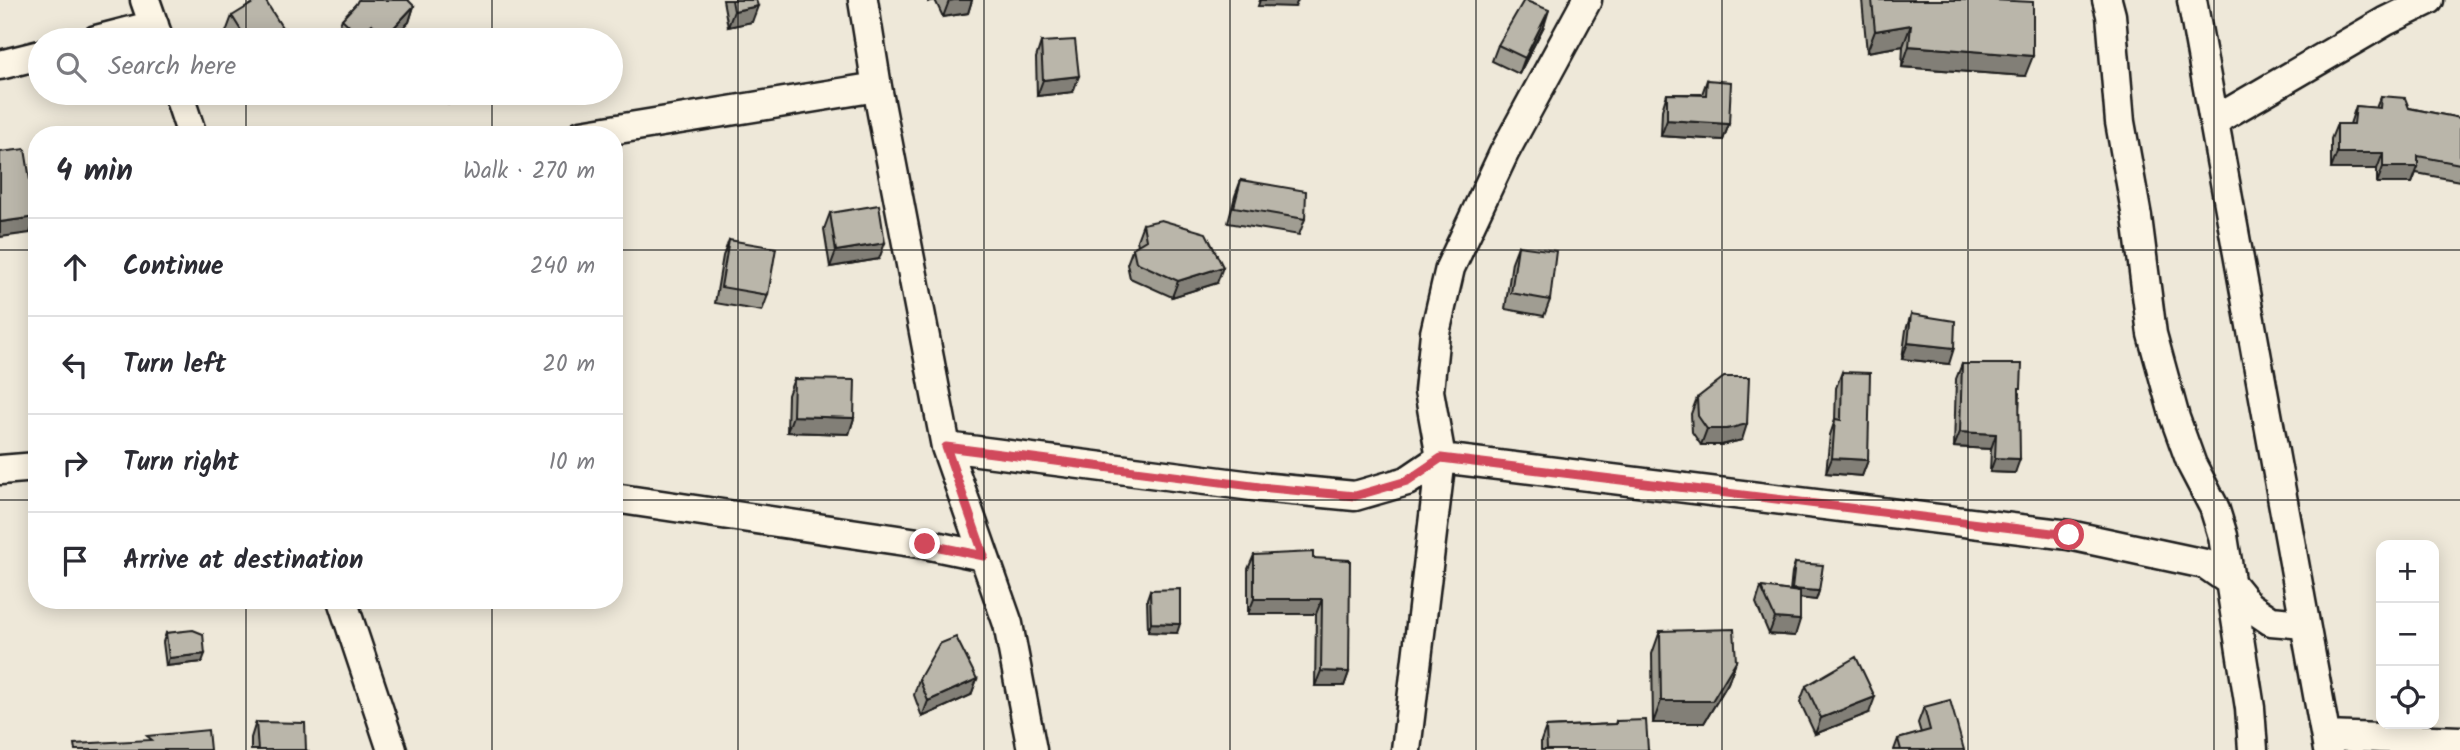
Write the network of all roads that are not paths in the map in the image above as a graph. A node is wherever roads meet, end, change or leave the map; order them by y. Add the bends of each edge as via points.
1 (863, 0) edge
2 (1587, 0) edge
3 (2107, 0) edge
4 (2192, 0) edge
5 (2429, 0) edge
6 (153, 22) edge
7 (134, 28) edge
8 (28, 58) edge
9 (0, 65) edge
10 (877, 87) junction
11 (182, 105) edge
12 (2214, 121) junction
13 (189, 126) edge
14 (623, 128) edge
15 (946, 447) junction
16 (1441, 458) junction
17 (28, 468) edge
18 (0, 470) edge
19 (623, 499) edge
20 (984, 556) junction
21 (2228, 580) junction
22 (345, 609) edge
23 (2304, 624) junction
24 (2460, 741) edge
25 (2327, 743) edge
26 (392, 750) edge
27 (1032, 750) edge
28 (1406, 750) edge
29 (2253, 750) edge

1 - 10 street
2 - 16 street via 1504,153 1450,268 1435,333 1429,391
3 - 21 street via 2152,334 2175,418 2223,536
4 - 12 street
5 - 12 street
6 - 7 street
8 - 9 street
10 - 14 street
10 - 15 street
11 - 13 street
12 - 23 street
15 - 16 street via 1355,496 1407,481
15 - 20 street
16 - 21 street via 2069,535 2206,564
16 - 28 street
17 - 18 street
19 - 20 street
20 - 27 street via 1008,624
21 - 23 street via 2249,606 2271,621
21 - 29 street
22 - 26 street
23 - 25 street
24 - 25 street

